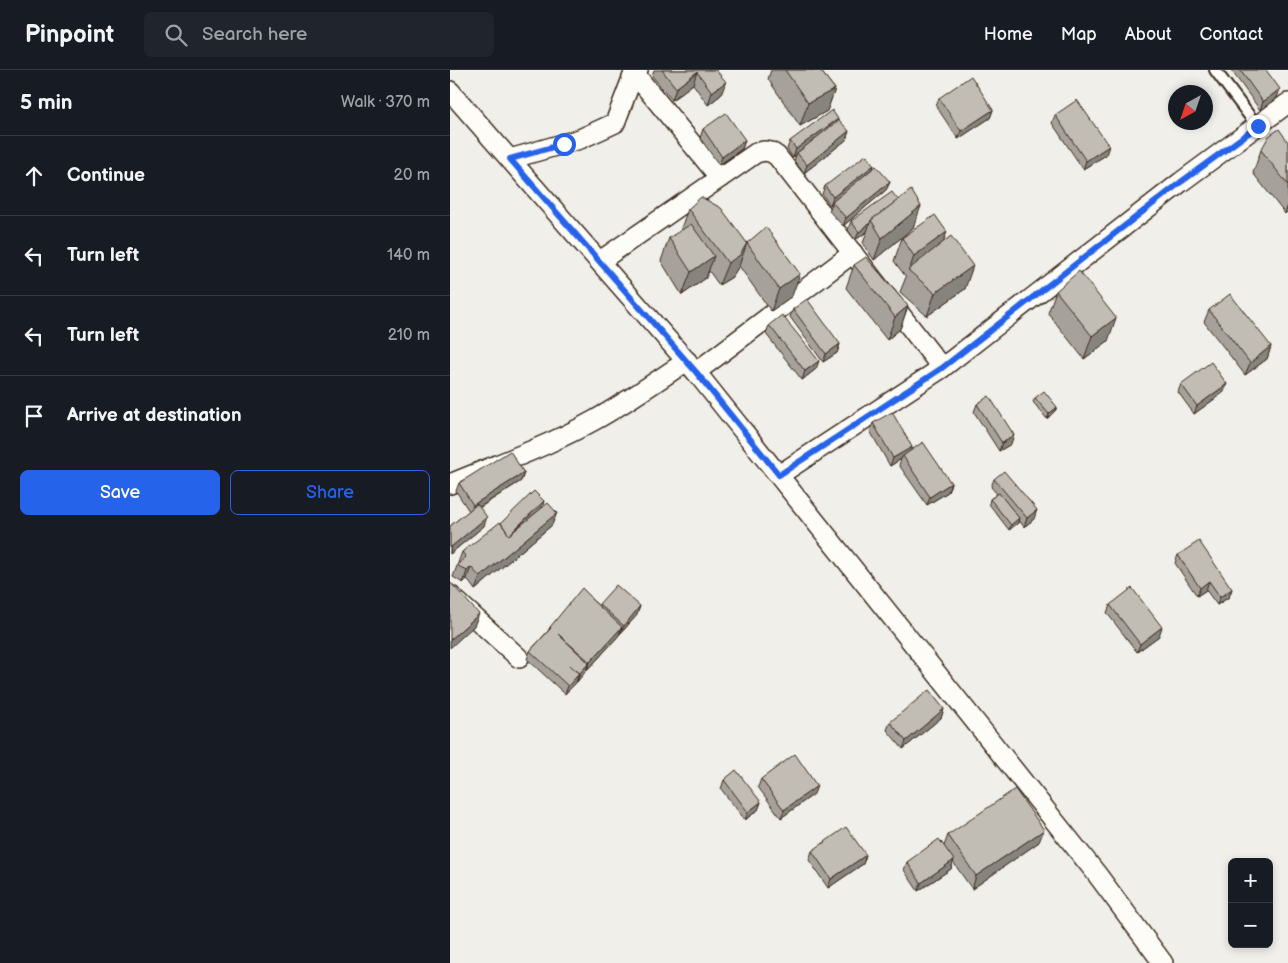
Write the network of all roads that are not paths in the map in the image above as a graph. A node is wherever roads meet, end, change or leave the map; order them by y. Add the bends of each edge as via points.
1 (1215, 70) edge
2 (636, 71) edge
3 (450, 91) edge
4 (1288, 103) edge
5 (1258, 126) junction
6 (510, 159) junction
7 (720, 178) junction
8 (853, 253) junction
9 (600, 261) junction
10 (691, 366) junction
11 (942, 368) junction
12 (779, 475) junction
13 (450, 484) edge
14 (450, 594) edge
15 (519, 658) dead end
16 (1163, 963) edge

1 - 5 lane
2 - 6 street via 615,123 580,139
2 - 7 street
3 - 6 street
4 - 5 street
5 - 11 street
6 - 9 street
7 - 8 street via 756,153 771,152
7 - 9 street
8 - 10 street
8 - 11 street
9 - 10 street
10 - 12 street
10 - 13 street via 563,436
11 - 12 street
12 - 16 street via 1096,873
14 - 15 street

